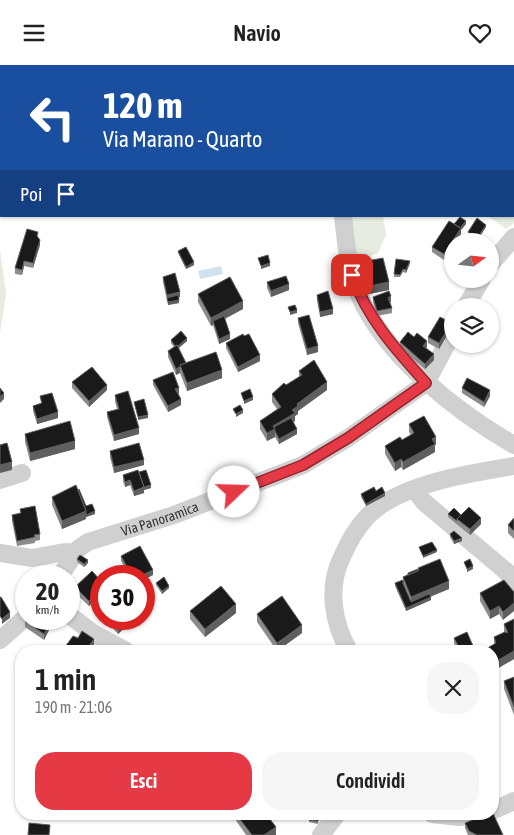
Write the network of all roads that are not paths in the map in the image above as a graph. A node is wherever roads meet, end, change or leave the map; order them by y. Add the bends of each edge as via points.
1 (343, 217) edge
2 (514, 237) edge
3 (499, 254) edge
4 (444, 349) edge
5 (426, 383) junction
6 (514, 445) edge
7 (514, 465) edge
8 (22, 473) dead end
9 (0, 480) edge
10 (414, 489) junction
11 (0, 553) edge
12 (75, 553) junction
13 (67, 565) edge
14 (514, 584) edge
15 (80, 623) edge
16 (15, 627) edge
17 (0, 640) edge
18 (115, 645) edge
19 (346, 645) edge
20 (514, 801) edge
21 (499, 808) edge
22 (332, 820) edge
23 (321, 835) edge

1 - 5 street via 352,275 359,295 393,346
2 - 3 street
4 - 5 street
5 - 6 street
5 - 12 street, Via Panoramica via 303,465 174,515 88,542
7 - 10 street via 451,477
8 - 9 street
10 - 14 street via 507,572
10 - 19 street via 366,517 338,565 332,589 335,613
11 - 12 street via 32,558 66,551
12 - 13 street, Via Panoramica
15 - 18 street
16 - 17 street
20 - 21 street
22 - 23 street

